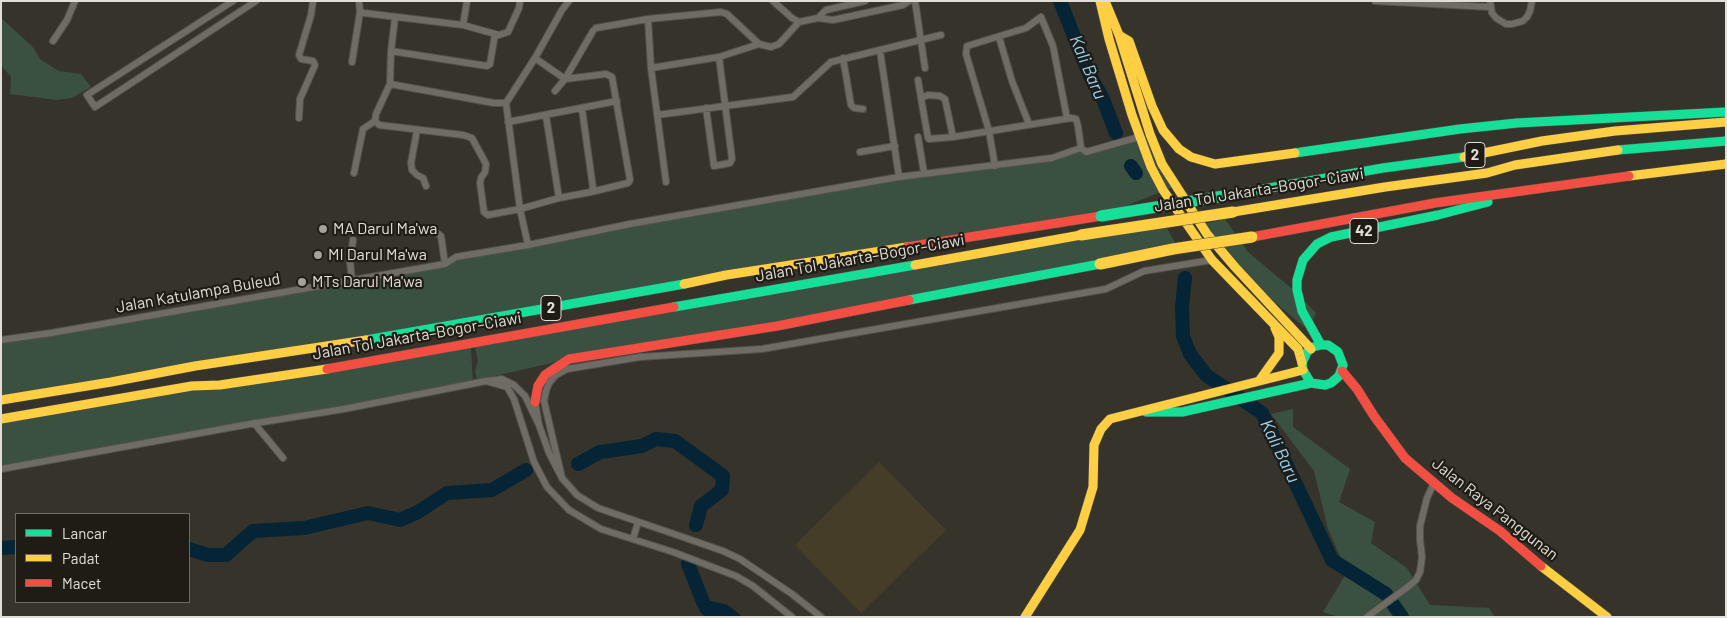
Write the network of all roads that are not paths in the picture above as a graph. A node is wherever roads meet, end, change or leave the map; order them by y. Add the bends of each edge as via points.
1 (75, 1) edge
2 (233, 1) edge
3 (256, 1) edge
4 (313, 1) edge
5 (467, 1) edge
6 (520, 1) edge
7 (561, 1) edge
8 (569, 1) edge
9 (773, 1) edge
10 (865, 1) edge
11 (909, 1) edge
12 (914, 1) edge
13 (1100, 1) edge
14 (1105, 1) edge
15 (1376, 1) edge
16 (1532, 1) edge
17 (358, 2) edge
18 (1490, 4) edge
19 (562, 10) junction
20 (360, 12) junction
21 (395, 18) junction
22 (818, 18) junction
23 (648, 19) junction
24 (800, 22) junction
25 (463, 25) junction
26 (495, 34) junction
27 (942, 35) dead end
28 (999, 37) junction
29 (1114, 37) junction
30 (53, 41) dead end
31 (921, 41) junction
32 (759, 44) junction
33 (391, 51) junction
34 (880, 51) junction
35 (719, 57) junction
36 (535, 58) junction
37 (843, 58) junction
38 (352, 62) dead end
39 (651, 68) junction
40 (925, 68) dead end
41 (565, 79) junction
42 (918, 80) dead end
43 (390, 84) junction
44 (555, 90) dead end
45 (921, 98) junction
46 (617, 101) junction
47 (506, 103) junction
48 (724, 105) junction
49 (706, 108) junction
50 (582, 109) junction
51 (863, 109) dead end
52 (1726, 112) edge
53 (657, 115) junction
54 (546, 116) junction
55 (299, 118) dead end
56 (1067, 118) junction
57 (375, 121) junction
58 (508, 122) junction
59 (1726, 122) edge
60 (1029, 124) junction
61 (417, 130) junction
62 (989, 132) junction
63 (918, 137) dead end
64 (953, 137) junction
65 (1135, 138) junction
66 (1726, 141) edge
67 (895, 146) junction
68 (1084, 150) junction
69 (860, 152) dead end
70 (1726, 164) edge
71 (995, 166) junction
72 (354, 173) dead end
73 (924, 173) junction
74 (899, 177) junction
75 (666, 182) dead end
76 (426, 186) dead end
77 (1520, 191) junction
78 (591, 192) junction
79 (558, 198) junction
80 (520, 209) junction
81 (425, 231) dead end
82 (353, 240) dead end
83 (528, 245) junction
84 (1212, 260) junction
85 (445, 264) junction
86 (352, 281) junction
87 (1272, 321) junction
88 (1, 340) edge
89 (1316, 347) junction
90 (1303, 367) junction
91 (1342, 371) junction
92 (486, 382) junction
93 (1255, 382) junction
94 (1311, 383) junction
95 (1, 400) edge
96 (536, 402) joint
97 (1130, 413) junction
98 (1, 419) edge
99 (254, 423) junction
100 (538, 425) junction
101 (283, 458) dead end
102 (1, 469) edge
103 (562, 478) junction
104 (1434, 483) junction
105 (638, 522) junction
106 (633, 539) junction
107 (1369, 615) edge
108 (792, 617) edge
109 (821, 617) edge
110 (1024, 617) edge
111 (1607, 617) edge

1 - 30 street
2 - 3 street via 87,95 95,108
4 - 55 street via 299,56 315,65 300,99
5 - 25 street
6 - 26 street via 508,32
7 - 19 street
8 - 19 street
9 - 24 street
10 - 22 street via 826,10
11 - 22 street via 833,20
12 - 31 street
13 - 29 main road
14 - 29 main road
15 - 18 street
16 - 18 street via 1527,17 1512,24 1500,22 1492,13
17 - 20 street
19 - 36 street
20 - 21 street
20 - 38 street
21 - 25 street
21 - 33 street
22 - 24 street
23 - 32 street via 723,12
23 - 39 street
23 - 41 street via 595,29
24 - 32 street via 775,46 769,48
25 - 26 street
26 - 33 street via 487,66
27 - 31 street
28 - 56 street via 1026,28 1041,17 1053,46
28 - 60 street
28 - 62 street via 967,46 966,50
29 - 52 main road via 1129,40 1163,130 1185,153 1215,164 1516,123
29 - 65 main road
29 - 89 main road via 1162,164 1207,234 1235,267
31 - 34 street
31 - 40 street
32 - 35 street
33 - 43 street
34 - 37 street
34 - 67 street
35 - 39 street
35 - 48 street
36 - 41 street
36 - 47 street
37 - 48 street via 819,71 792,97
37 - 51 street via 851,105
39 - 53 street
41 - 44 street
41 - 46 street via 610,75
42 - 45 street
43 - 47 street
43 - 57 street
45 - 64 street via 928,95 945,98
45 - 64 street via 928,138
46 - 50 street
46 - 78 street via 630,180
47 - 58 street
48 - 49 street
48 - 49 street via 732,160 716,167
49 - 53 street
50 - 54 street
50 - 78 street
53 - 75 street
54 - 58 street
54 - 79 street
56 - 60 street
56 - 68 street via 1076,119
57 - 61 street via 379,125
57 - 72 street via 362,129
58 - 80 street
59 - 95 main road, Jalan Tol Jakarta–Bogor–Ciawi / 2, bridge via 1624,130 1542,141 1483,154 726,275 475,321
60 - 62 street
61 - 76 street via 412,170 423,178
61 - 80 street via 471,137 486,164 480,183 485,214 492,216
62 - 64 street
62 - 71 street
63 - 73 street
65 - 68 street
65 - 84 main road via 1163,190
66 - 98 main road, Jalan Tol Jakarta–Bogor–Ciawi / 2, bridge via 1608,151 1515,165 1486,173 1081,235 344,366 220,386 192,386
67 - 69 street
67 - 74 street
68 - 71 street
70 - 77 main road, 42
71 - 73 street
73 - 74 street
74 - 83 street
77 - 89 main road, 42 via 1499,200 1316,244 1303,260 1297,290
77 - 96 main road, 42, bridge via 1173,249 777,326 569,359 545,375 538,386
78 - 79 street
79 - 80 street
80 - 83 street
81 - 85 street via 442,236
82 - 86 street
83 - 85 street, Jalan Katulampa Buleud via 456,257
84 - 87 main road
84 - 103 street via 1144,272 1106,290 771,347 640,357 566,369 550,383 544,402
85 - 86 street, Jalan Katulampa Buleud
86 - 88 street, Jalan Katulampa Buleud
87 - 90 main road via 1298,349
87 - 93 main road via 1279,337 1278,353
89 - 90 main road via 1304,356
89 - 91 main road via 1328,345 1338,352
90 - 93 main road
90 - 94 main road
91 - 94 main road via 1331,383
91 - 104 main road, Jalan Raya Panggunan via 1405,458
92 - 99 street
92 - 100 street via 502,379 514,385 525,396
92 - 106 street via 507,387 514,399 534,462 547,486 569,510 601,529
93 - 97 main road
94 - 97 main road via 1182,412
96 - 100 street
97 - 110 main road via 1110,419 1101,429 1094,444 1093,487 1080,530
99 - 101 street
99 - 102 street
100 - 103 street
103 - 105 street via 577,495 598,508
104 - 107 street via 1424,506 1419,533 1420,572 1416,580
104 - 111 main road, Jalan Raya Panggunan
105 - 106 street
105 - 109 street via 740,559
106 - 108 street via 736,576

